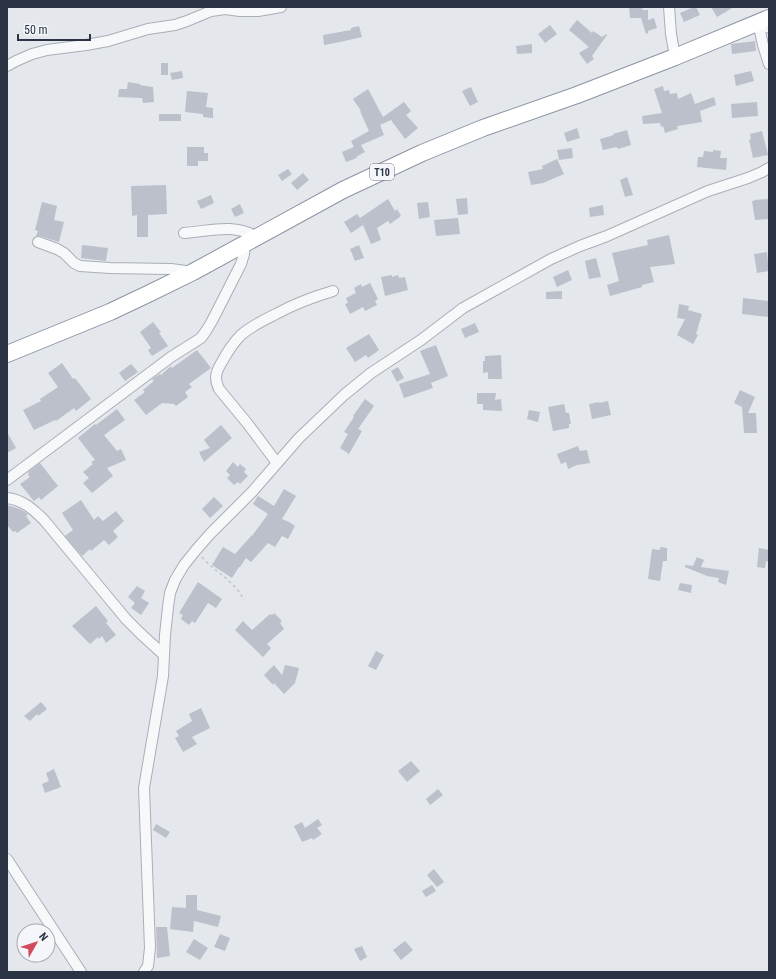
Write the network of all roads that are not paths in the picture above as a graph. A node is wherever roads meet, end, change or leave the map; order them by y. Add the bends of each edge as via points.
1 (281, 7) edge
2 (669, 7) edge
3 (764, 25) edge
4 (675, 57) junction
5 (769, 64) edge
6 (7, 66) edge
7 (769, 168) edge
8 (184, 233) dead end
9 (251, 240) junction
10 (38, 242) dead end
11 (193, 272) junction
12 (333, 291) dead end
13 (7, 354) edge
14 (277, 463) junction
15 (7, 480) edge
16 (7, 498) edge
17 (164, 655) junction
18 (7, 859) edge
19 (81, 972) edge
20 (144, 972) edge

1 - 6 street via 258,11 211,11 175,25 148,29 108,41 32,54
2 - 4 street
3 - 4 highway, T10
3 - 5 street
4 - 9 highway, T10 via 422,153 337,193
7 - 14 street via 748,178 708,190 551,259 474,302 371,373 344,395
8 - 9 street via 236,229 247,231
9 - 11 highway, T10
9 - 15 street via 212,321 201,338
10 - 11 street via 64,253 80,266
11 - 13 highway, T10 via 110,312
12 - 14 street via 296,304 250,328 228,351 218,368 215,378 219,389
14 - 17 street via 184,564 170,593
16 - 17 street via 29,506 44,520 126,619
17 - 20 street via 163,676 144,788 150,948 148,966
18 - 19 street

